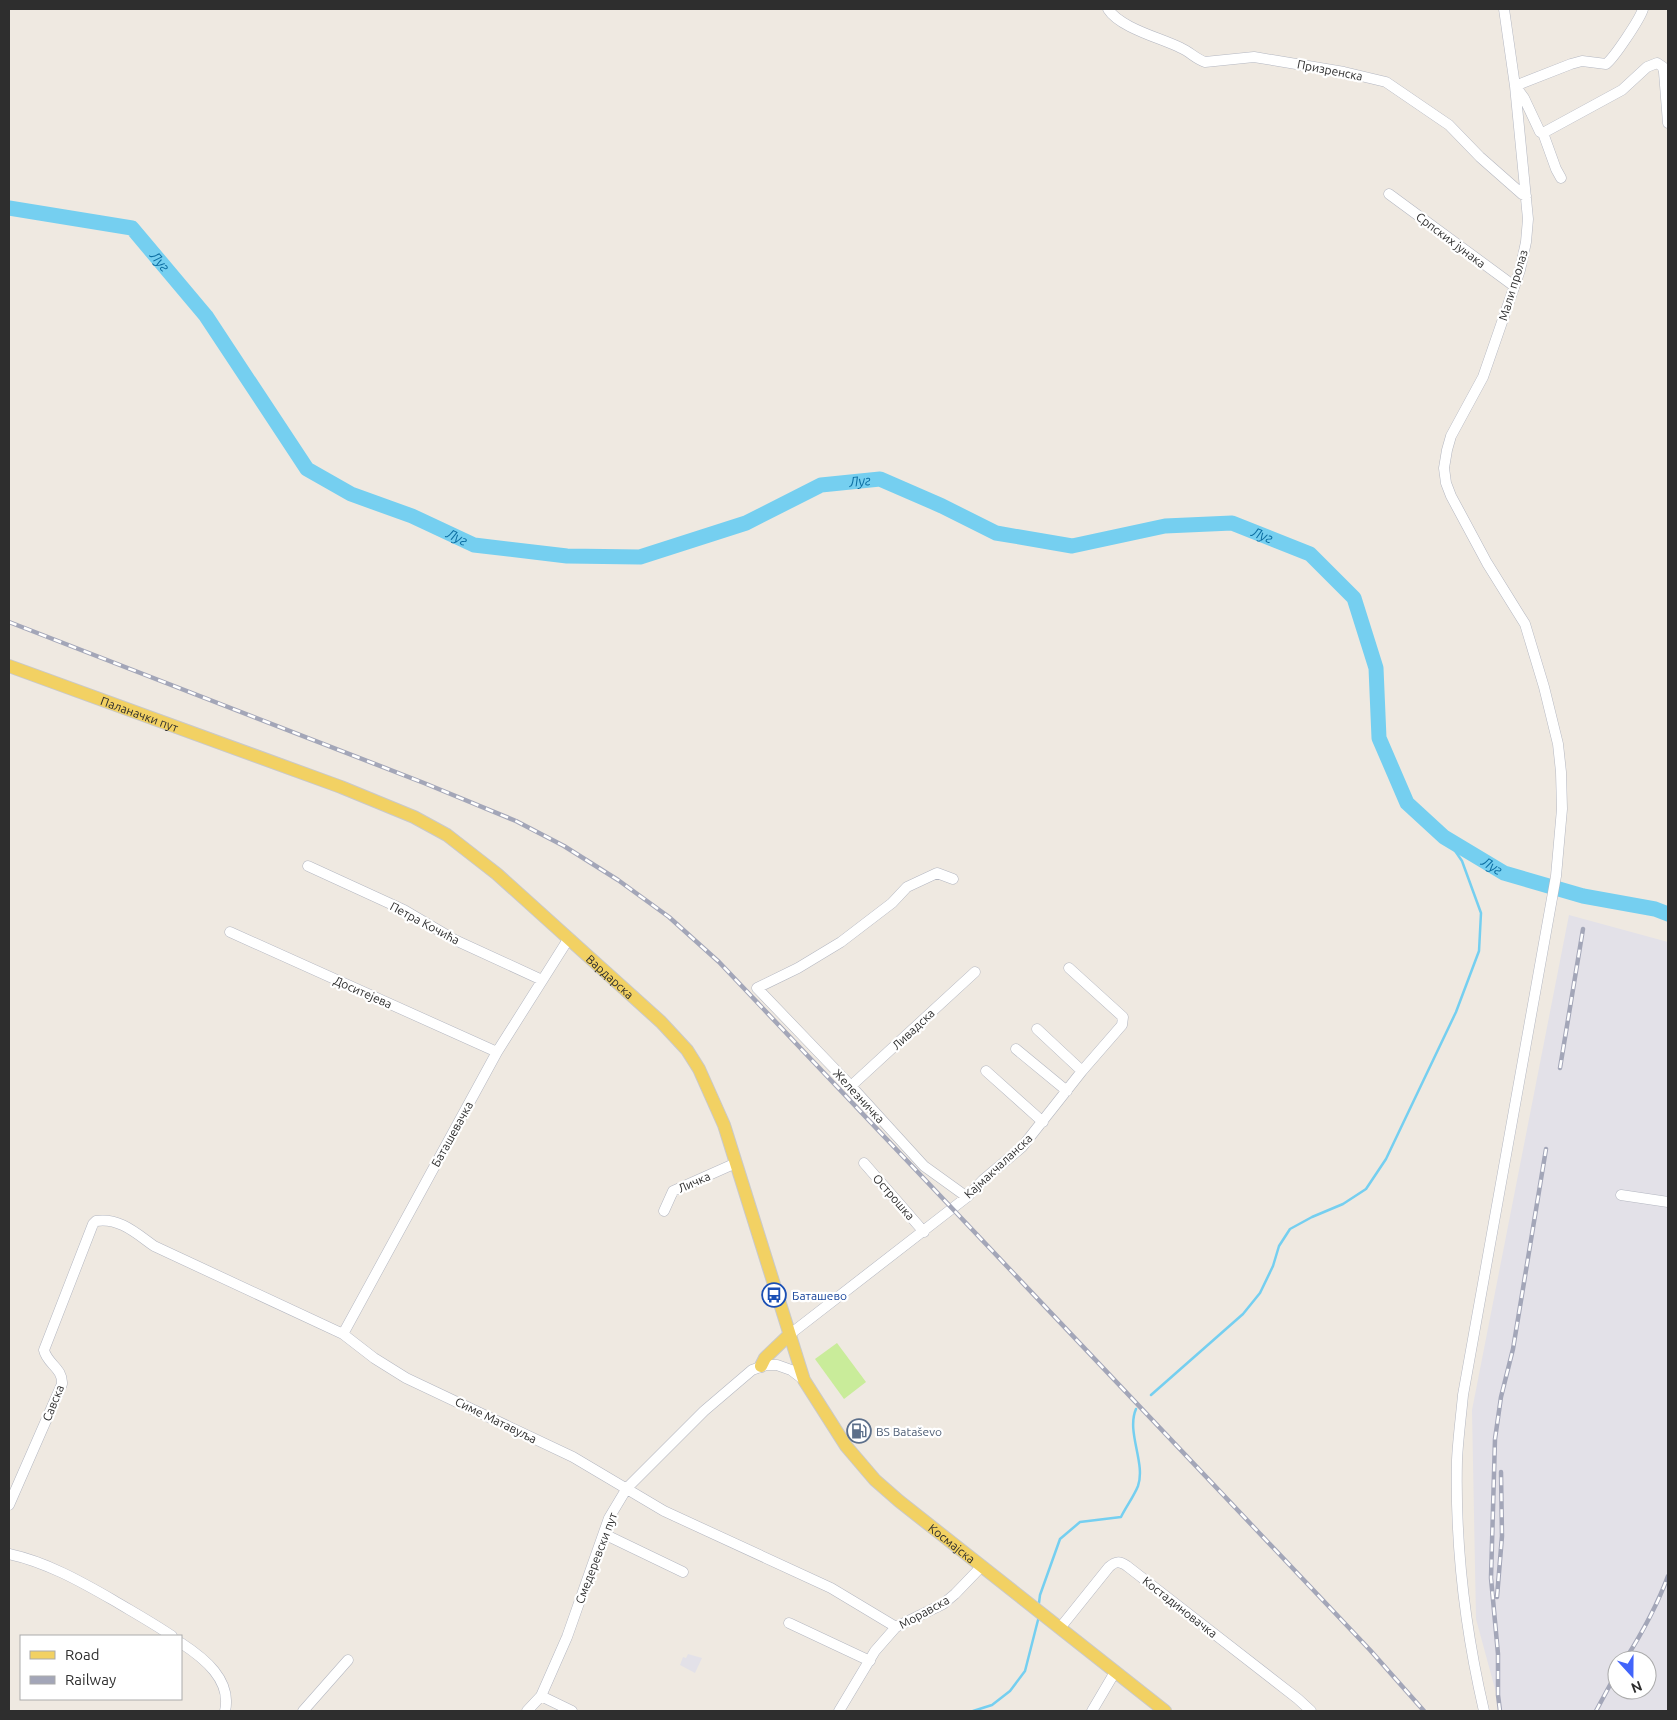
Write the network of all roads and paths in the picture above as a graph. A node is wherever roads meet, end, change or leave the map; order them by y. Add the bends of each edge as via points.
1 (1108, 9) edge
2 (1504, 9) edge
3 (1643, 9) edge
4 (1516, 86) junction
5 (1668, 123) edge
6 (1543, 133) junction
7 (1561, 178) dead end
8 (1389, 194) dead end
9 (1526, 196) junction
10 (1514, 286) junction
11 (9, 666) edge
12 (269, 761) joint
13 (308, 866) dead end
14 (953, 879) dead end
15 (230, 932) dead end
16 (569, 938) junction
17 (1069, 968) dead end
18 (975, 972) dead end
19 (542, 980) junction
20 (1037, 1029) dead end
21 (1016, 1049) dead end
22 (497, 1052) junction
23 (986, 1070) dead end
24 (1082, 1071) junction
25 (851, 1086) junction
26 (1067, 1091) junction
27 (1043, 1122) junction
28 (736, 1163) junction
29 (864, 1163) dead end
30 (1621, 1195) dead end
31 (967, 1197) junction
32 (1668, 1202) edge
33 (664, 1211) dead end
34 (96, 1220) joint
35 (924, 1232) junction
36 (343, 1334) junction
37 (789, 1335) junction
38 (761, 1366) junction
39 (804, 1380) junction
40 (627, 1488) junction
41 (9, 1506) edge
42 (604, 1534) junction
43 (9, 1554) edge
44 (981, 1567) junction
45 (683, 1572) dead end
46 (790, 1623) dead end
47 (896, 1627) junction
48 (1060, 1628) junction
49 (171, 1635) edge
50 (182, 1644) edge
51 (348, 1660) dead end
52 (870, 1661) junction
53 (1114, 1672) junction
54 (541, 1696) junction
55 (225, 1711) edge
56 (303, 1711) edge
57 (527, 1711) edge
58 (572, 1711) edge
59 (839, 1711) edge
60 (1092, 1711) edge
61 (1163, 1711) edge
62 (1311, 1711) edge
63 (1484, 1711) edge

1 - 9 street, Призренска via 1124,23 1205,62 1254,57 1386,82 1449,125 1480,157
2 - 4 street, Мали пролаз
3 - 4 street via 1609,62 1582,61
4 - 6 street
4 - 9 street, Мали пролаз
5 - 6 street via 1664,72 1657,63 1646,67 1622,90
6 - 7 street
8 - 10 street, Српских јунака
9 - 10 street, Мали пролаз via 1526,242
10 - 63 street, Мали пролаз via 1483,376 1451,436 1444,468 1448,490 1487,563 1525,624 1551,714 1561,772 1562,819 1556,876 1463,1395 1457,1459 1458,1537 1465,1616
11 - 12 main road, Паланачки пут
12 - 16 main road, Вардарска via 380,802 434,827 497,874
13 - 19 street, Петра Кочића
14 - 25 street, Железничка via 936,873 923,878 841,942 757,988
15 - 22 street, Доситејева
16 - 19 street, Баташевачка
16 - 28 main road, Вардарска via 687,1050 710,1090
17 - 24 street, Кајмакчаланска via 1124,1021
18 - 25 street, Ливадска
19 - 22 street, Баташевачка
20 - 24 street
21 - 26 street
22 - 36 street, Баташевачка
23 - 27 street
24 - 26 street, Кајмакчаланска
25 - 31 street, Железничка via 924,1166
26 - 27 street, Кајмакчаланска
27 - 31 street, Кајмакчаланска via 1022,1147
28 - 33 street, Личка via 674,1191
28 - 37 main road, Вардарска
29 - 35 street, Острошка
30 - 32 street
31 - 35 street, Кајмакчаланска
34 - 36 street, Симе Матавуља via 109,1220 126,1226 154,1246
34 - 41 street, Савска via 44,1350 60,1372 61,1388
35 - 37 street, Кајмакчаланска
36 - 40 street, Симе Матавуља via 406,1378 565,1453
37 - 38 main road
37 - 39 main road, Космајска
38 - 39 street via 774,1364
38 - 40 street, Смедеревски пут via 742,1376
39 - 44 main road, Космајска via 846,1446 870,1474
40 - 42 street, Смедеревски пут via 609,1518
40 - 47 street, Симе Матавуља via 664,1511 830,1588
42 - 45 street
42 - 54 street, Смедеревски пут via 567,1637
43 - 49 street via 60,1572
44 - 47 street, Моравска via 943,1604
44 - 48 main road, Космајска
46 - 52 street
47 - 52 street, Моравска
48 - 53 main road, Космајска
48 - 62 street, Костадиновачка via 1109,1567 1119,1562
50 - 55 street via 205,1660 220,1679 226,1696
51 - 56 street
52 - 59 street, Моравска
53 - 60 street
53 - 61 main road, Космајска
54 - 57 street, Смедеревски пут
54 - 58 street

